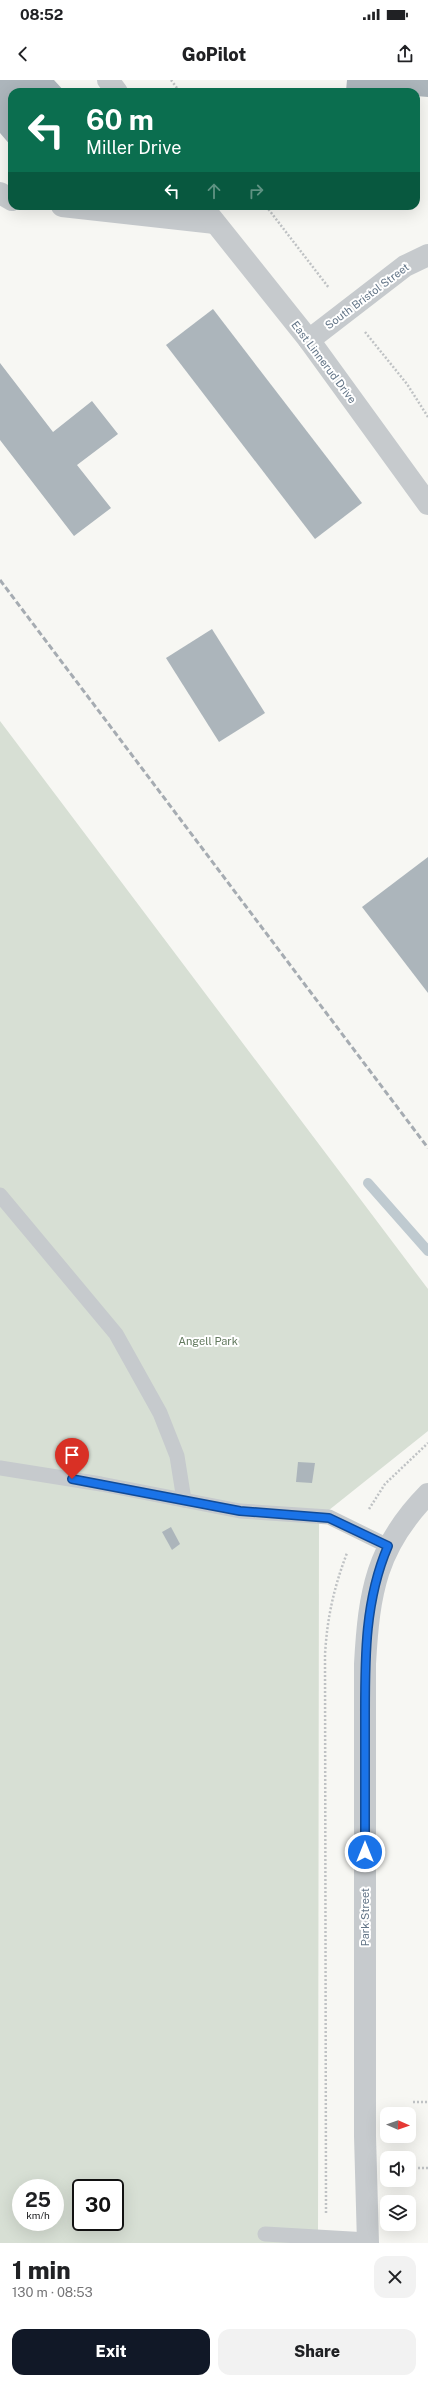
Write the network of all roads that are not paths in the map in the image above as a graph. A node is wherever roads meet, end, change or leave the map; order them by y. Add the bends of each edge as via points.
1 (135, 210) edge
2 (208, 214) edge
3 (428, 255) edge
4 (309, 340) junction
5 (428, 504) edge
6 (0, 1195) edge
7 (0, 1468) edge
8 (428, 1494) edge
9 (184, 1500) junction
10 (388, 1546) junction
11 (265, 2234) dead end
12 (368, 2242) edge

1 - 2 street
2 - 4 street, East Linnerud Drive
3 - 4 street, South Bristol Street via 405,266
4 - 5 street, East Linnerud Drive
6 - 9 lane via 116,1334 160,1413 177,1456
7 - 9 lane
8 - 10 street, Park Street via 412,1511
9 - 10 lane via 240,1511 329,1518
10 - 12 street, Park Street via 380,1564 368,1618 365,1664 365,2136
11 - 12 lane

